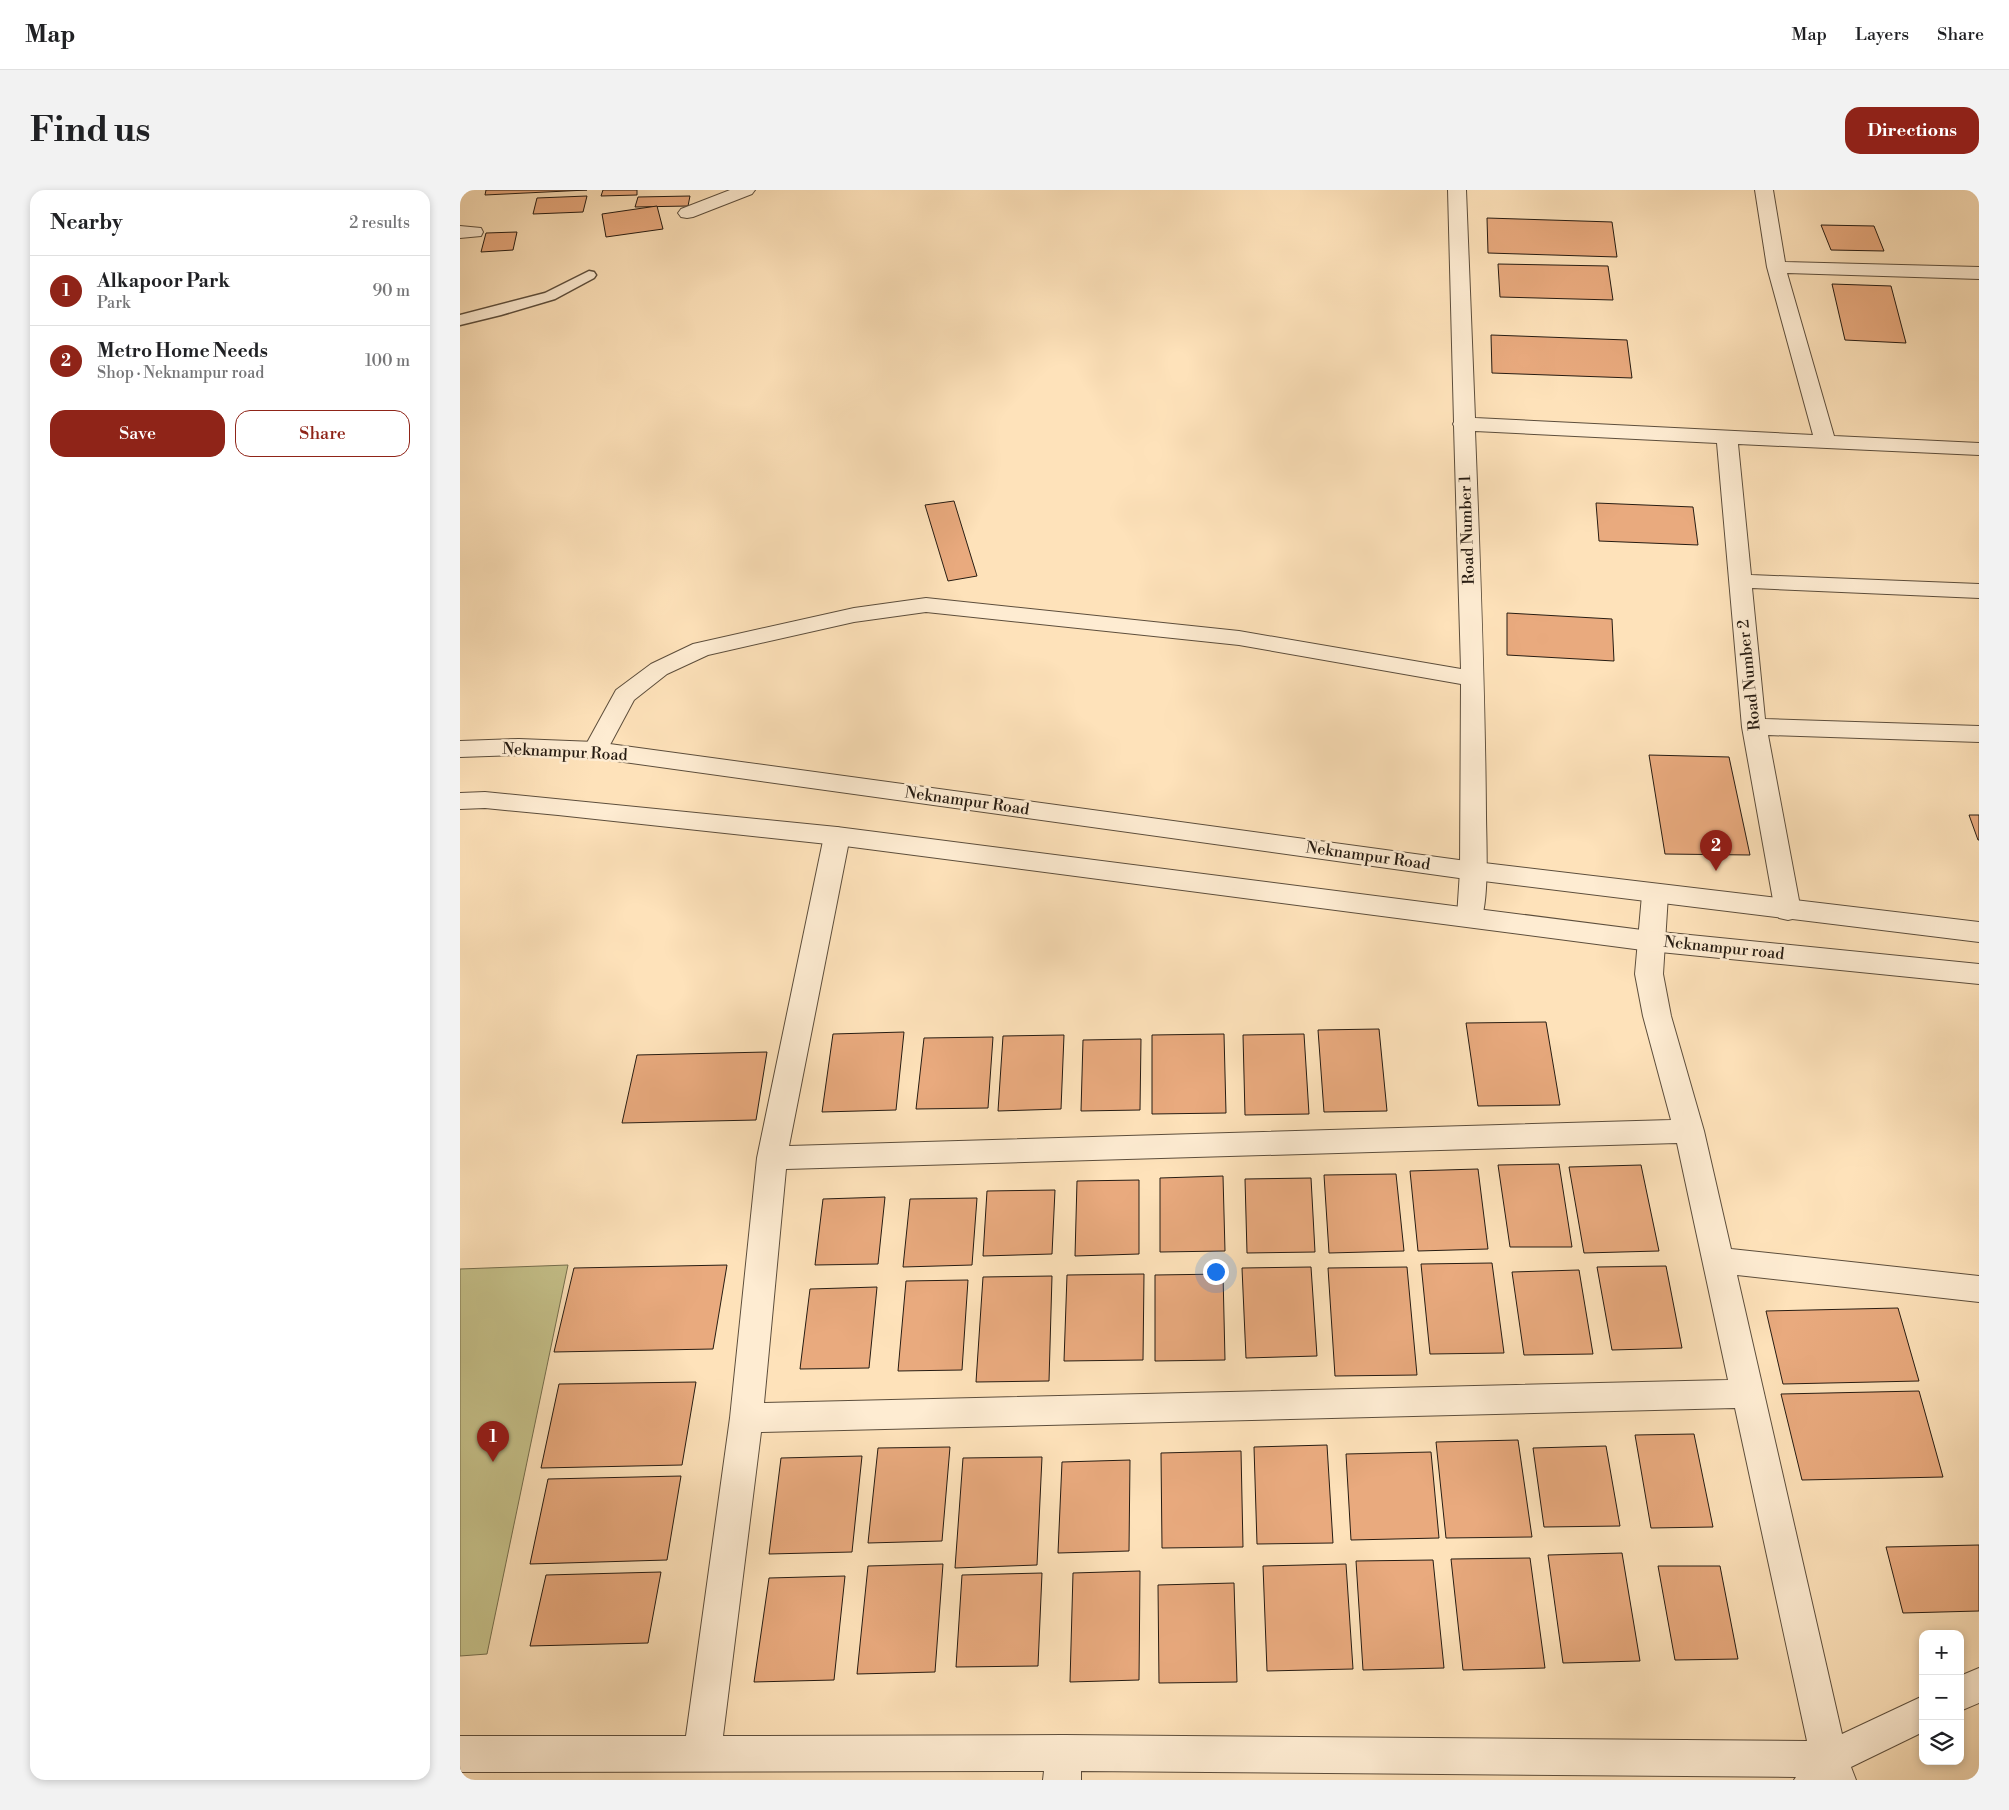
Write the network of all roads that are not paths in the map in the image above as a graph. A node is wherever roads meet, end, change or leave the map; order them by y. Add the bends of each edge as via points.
1 (746, 190) edge
2 (1457, 190) edge
3 (1764, 190) edge
4 (687, 213) dead end
5 (1776, 267) junction
6 (1979, 274) edge
7 (589, 275) dead end
8 (460, 320) edge
9 (1463, 424) junction
10 (1727, 437) junction
11 (1825, 441) junction
12 (1979, 449) edge
13 (1740, 582) junction
14 (1979, 591) edge
15 (1472, 679) junction
16 (1754, 727) junction
17 (1979, 734) edge
18 (460, 750) edge
19 (595, 750) junction
20 (460, 801) edge
21 (837, 836) junction
22 (1473, 871) junction
23 (1655, 894) junction
24 (1788, 911) junction
25 (1470, 917) junction
26 (1979, 932) edge
27 (1650, 941) junction
28 (1979, 974) edge
29 (1689, 1131) junction
30 (772, 1158) junction
31 (1718, 1260) junction
32 (1979, 1289) edge
33 (1748, 1394) junction
34 (746, 1418) junction
35 (1979, 1685) edge
36 (1964, 1692) edge
37 (1919, 1715) edge
38 (460, 1754) edge
39 (702, 1754) junction
40 (1063, 1766) edge
41 (1826, 1773) edge

1 - 4 street
2 - 9 street, Road Number 1
3 - 5 street
5 - 6 street
5 - 11 street
7 - 8 lane via 550,296
9 - 10 street
9 - 15 street, Road Number 1
10 - 11 street
10 - 13 street, Road Number 2
11 - 12 street
13 - 14 street
13 - 16 street, Road Number 2
15 - 19 street via 1238,638 926,605 854,615 701,649 659,669 624,695
15 - 22 street, Road Number 1
16 - 17 street
16 - 24 street, Road Number 2
18 - 19 street, Neknampur Road via 519,747
19 - 22 street, Neknampur Road
20 - 21 street via 504,801
21 - 25 street
21 - 30 street
22 - 23 street
22 - 25 street, Road Number 1
23 - 24 street
23 - 27 street
24 - 26 street
25 - 27 street, Neknampur road
27 - 28 street, Neknampur road
27 - 29 street via 1649,974 1657,1016
29 - 30 street
29 - 31 street
30 - 34 street
31 - 32 street
31 - 33 street
33 - 34 street
33 - 41 street
34 - 39 street
35 - 36 street
37 - 41 street
38 - 39 street
39 - 40 street
40 - 41 street

